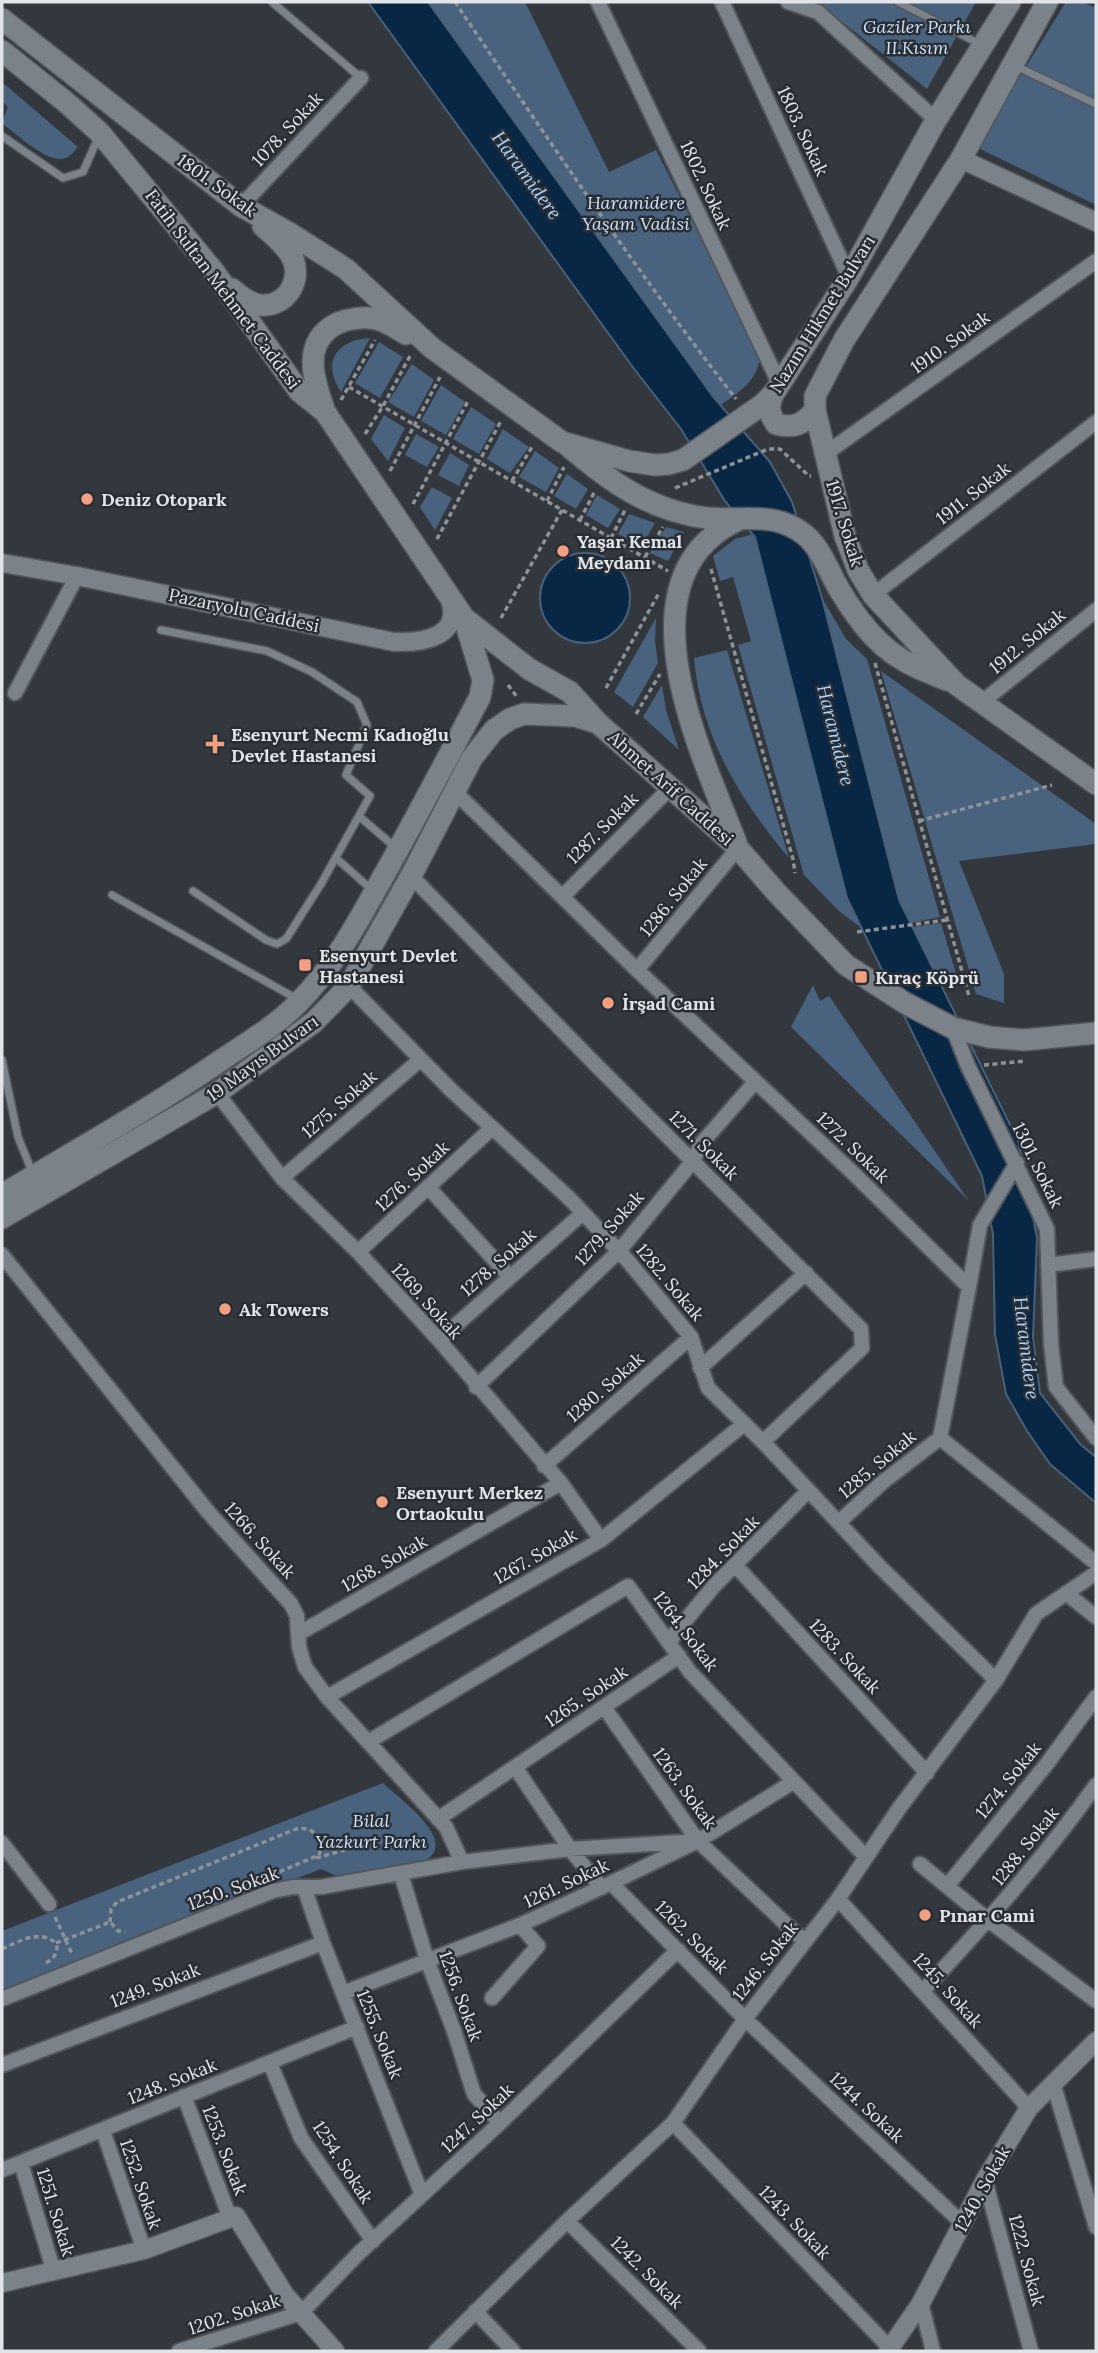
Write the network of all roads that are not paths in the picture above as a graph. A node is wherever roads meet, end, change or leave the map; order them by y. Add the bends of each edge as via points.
1 (272, 2) edge
2 (598, 2) edge
3 (722, 2) edge
4 (788, 2) edge
5 (898, 2) edge
6 (1010, 2) edge
7 (1047, 2) edge
8 (2, 19) edge
9 (972, 40) dead end
10 (2, 51) edge
11 (1024, 70) dead end
12 (361, 78) joint
13 (1096, 104) edge
14 (936, 120) junction
15 (100, 132) junction
16 (2, 136) edge
17 (961, 159) junction
18 (241, 206) junction
19 (1096, 222) edge
20 (1096, 261) edge
21 (215, 273) junction
22 (849, 277) junction
23 (432, 348) junction
24 (777, 389) junction
25 (333, 406) junction
26 (815, 410) junction
27 (1096, 422) edge
28 (562, 442) junction
29 (823, 464) junction
30 (744, 517) junction
31 (2, 563) edge
32 (77, 576) junction
33 (448, 594) junction
34 (873, 595) junction
35 (1096, 610) edge
36 (464, 618) junction
37 (162, 630) dead end
38 (957, 685) junction
39 (15, 693) dead end
40 (981, 703) junction
41 (598, 723) junction
42 (1094, 779) edge
43 (670, 788) junction
44 (454, 791) junction
45 (360, 817) junction
46 (738, 848) junction
47 (398, 850) junction
48 (336, 859) junction
49 (411, 876) junction
50 (193, 891) dead end
51 (374, 892) junction
52 (112, 895) dead end
53 (563, 896) junction
54 (637, 970) junction
55 (349, 986) junction
56 (300, 1001) junction
57 (954, 1028) junction
58 (1096, 1033) edge
59 (2, 1060) edge
60 (420, 1060) junction
61 (755, 1082) junction
62 (217, 1093) junction
63 (492, 1128) junction
64 (693, 1161) junction
65 (1017, 1163) junction
66 (33, 1175) junction
67 (282, 1178) junction
68 (428, 1187) junction
69 (2, 1195) edge
70 (583, 1213) junction
71 (2, 1218) edge
72 (619, 1251) junction
73 (358, 1252) junction
74 (2, 1255) edge
75 (1096, 1259) edge
76 (1048, 1265) junction
77 (806, 1273) junction
78 (510, 1277) junction
79 (969, 1287) junction
80 (691, 1337) junction
81 (439, 1340) junction
82 (700, 1368) junction
83 (476, 1387) junction
84 (744, 1424) junction
85 (940, 1437) junction
86 (1095, 1437) edge
87 (763, 1442) junction
88 (544, 1466) junction
89 (561, 1483) junction
90 (808, 1491) junction
91 (839, 1522) junction
92 (601, 1540) junction
93 (1096, 1563) edge
94 (735, 1565) junction
95 (1096, 1573) edge
96 (1066, 1594) junction
97 (1096, 1616) edge
98 (298, 1634) junction
99 (670, 1643) junction
100 (679, 1656) junction
101 (996, 1680) junction
102 (1096, 1697) edge
103 (327, 1698) junction
104 (604, 1707) junction
105 (368, 1742) junction
106 (515, 1767) junction
107 (927, 1773) junction
108 (793, 1782) junction
109 (1096, 1785) edge
110 (438, 1819) junction
111 (698, 1841) junction
112 (2, 1843) edge
113 (570, 1849) junction
114 (866, 1857) junction
115 (461, 1862) junction
116 (920, 1864) dead end
117 (401, 1874) junction
118 (606, 1885) junction
119 (304, 1886) junction
120 (947, 1886) junction
121 (838, 1899) junction
122 (49, 1904) road end
123 (988, 1920) junction
124 (520, 1925) junction
125 (805, 1942) junction
126 (323, 1943) junction
127 (678, 1950) junction
128 (427, 1961) junction
129 (923, 1991) junction
130 (343, 1993) junction
131 (492, 1998) dead end
132 (2, 1999) edge
133 (1096, 2001) edge
134 (745, 2019) junction
135 (357, 2027) junction
136 (1096, 2041) edge
137 (270, 2063) junction
138 (2, 2065) edge
139 (1053, 2083) junction
140 (184, 2096) junction
141 (1029, 2108) junction
142 (500, 2123) junction
143 (673, 2123) junction
144 (103, 2131) junction
145 (21, 2163) junction
146 (2, 2171) edge
147 (985, 2180) junction
148 (422, 2195) junction
149 (230, 2218) junction
150 (567, 2221) junction
151 (962, 2223) junction
152 (1096, 2227) edge
153 (373, 2241) junction
154 (144, 2250) junction
155 (54, 2272) junction
156 (2, 2283) edge
157 (921, 2304) junction
158 (475, 2311) junction
159 (301, 2313) junction
160 (889, 2350) edge
161 (179, 2351) edge
162 (333, 2351) edge
163 (436, 2351) edge
164 (513, 2351) edge
165 (699, 2351) edge
166 (933, 2351) edge
167 (1031, 2351) edge

1 - 12 lane
2 - 24 street, 1802. Sokak
3 - 22 street, 1803. Sokak
4 - 14 street via 818,12
5 - 9 lane
6 - 14 main road, Nazım Hikmet Bulvarı
7 - 17 main road, Nazım Hikmet Bulvarı
8 - 18 main road, 1801. Sokak
10 - 15 main road, Fatih Sultan Mehmet Caddesi
11 - 13 lane
12 - 18 street, 1078. Sokak
14 - 22 main road, Nazım Hikmet Bulvarı
15 - 16 lane via 83,172 63,178
15 - 21 main road, Fatih Sultan Mehmet Caddesi
17 - 19 street
17 - 26 main road, Nazım Hikmet Bulvarı via 844,340 815,396
18 - 21 main road via 292,258 293,286 277,302 253,303
18 - 23 main road, 1801. Sokak via 346,269
20 - 29 street, 1910. Sokak
21 - 25 main road, Fatih Sultan Mehmet Caddesi via 299,391
22 - 24 main road, Nazım Hikmet Bulvarı
23 - 25 main road via 377,319 344,321 330,327 319,337 313,362 314,375
23 - 28 main road, Nazım Hikmet Bulvarı
24 - 26 main road via 769,403 776,424 799,425
24 - 28 main road, Nazım Hikmet Bulvarı via 748,415 683,460 669,464 629,461
25 - 33 main road, Ahmet Arif Caddesi
26 - 29 main road, 1917. Sokak
27 - 34 street, 1911. Sokak
28 - 30 main road via 604,477 644,499 685,514
29 - 34 main road, 1917. Sokak via 845,536
30 - 38 main road, 1917. Sokak via 776,520 806,536 866,630 902,660
30 - 46 main road via 713,534 699,551 681,584 675,628 686,710
31 - 32 street, Pazaryolu Caddesi
32 - 33 street, Pazaryolu Caddesi via 394,642 433,638 445,630 453,616
32 - 39 street
33 - 36 main road, Ahmet Arif Caddesi
34 - 38 main road, 1917. Sokak
35 - 40 street, 1912. Sokak
36 - 41 main road, Ahmet Arif Caddesi via 529,669 570,692
36 - 47 main road, 19 Mayıs Bulvarı via 483,680 480,697
37 - 45 lane via 267,651 312,672 357,702 367,725 346,775 370,796
38 - 40 main road, 1917. Sokak
40 - 42 main road, 1917. Sokak
41 - 43 main road, Ahmet Arif Caddesi
41 - 44 main road, 19 Mayıs Bulvarı via 549,714 510,719 484,742
43 - 46 main road, Ahmet Arif Caddesi
43 - 53 street, 1287. Sokak
44 - 49 main road, 19 Mayıs Bulvarı
44 - 53 street, 1272. Sokak
45 - 47 lane
45 - 48 lane
46 - 54 street, 1286. Sokak
46 - 57 main road, Ahmet Arif Caddesi via 846,964
47 - 51 main road, 19 Mayıs Bulvarı
48 - 50 lane via 294,929 277,944
48 - 51 lane
49 - 55 main road, 19 Mayıs Bulvarı
49 - 64 street, 1271. Sokak
51 - 56 main road, 19 Mayıs Bulvarı via 333,961
52 - 56 lane
53 - 54 street, 1272. Sokak
54 - 61 street, 1272. Sokak
55 - 60 street, 1282. Sokak
55 - 62 main road, 19 Mayıs Bulvarı via 314,1022
56 - 66 main road, 19 Mayıs Bulvarı via 276,1023 180,1089
57 - 58 main road, Ahmet Arif Caddesi via 1024,1040
57 - 65 street, 1301. Sokak
59 - 66 lane via 18,1137
60 - 63 street, 1282. Sokak
60 - 67 street, 1275. Sokak
61 - 64 street, 1279. Sokak via 701,1144
61 - 79 street, 1272. Sokak
62 - 67 street, 1269. Sokak
62 - 71 main road, 19 Mayıs Bulvarı
63 - 68 street, 1276. Sokak
63 - 70 street, 1282. Sokak
64 - 72 street, 1279. Sokak
64 - 77 street, 1271. Sokak
65 - 76 street, 1301. Sokak via 1047,1229
65 - 79 street via 980,1225
66 - 69 main road, 19 Mayıs Bulvarı
67 - 73 street, 1269. Sokak
68 - 73 street, 1276. Sokak
68 - 78 street
70 - 72 street, 1282. Sokak
70 - 78 street, 1278. Sokak
72 - 80 street, 1282. Sokak
72 - 83 street, 1279. Sokak
73 - 81 street, 1269. Sokak
74 - 98 street, 1266. Sokak via 209,1513 291,1604
75 - 76 street
76 - 86 street, 1301. Sokak via 1056,1387
77 - 82 street
77 - 87 street, 1271. Sokak via 861,1329 862,1348
78 - 81 street, 1278. Sokak
79 - 85 street
80 - 82 street, 1282. Sokak
80 - 88 street, 1280. Sokak
81 - 83 street, 1269. Sokak
82 - 84 street, 1282. Sokak via 708,1388
83 - 88 street, 1269. Sokak
84 - 87 street, 1282. Sokak
84 - 92 street, 1267. Sokak
85 - 91 street, 1285. Sokak
85 - 93 street
87 - 90 street, 1282. Sokak
88 - 89 street, 1269. Sokak
89 - 92 street, 1269. Sokak
89 - 98 street, 1268. Sokak
90 - 91 street, 1282. Sokak
90 - 94 street, 1284. Sokak
91 - 101 street, 1282. Sokak
92 - 103 street, 1267. Sokak
94 - 99 street, 1284. Sokak
94 - 107 street, 1283. Sokak
95 - 96 street, 1246. Sokak
96 - 97 street
96 - 101 street, 1246. Sokak via 1036,1615
98 - 103 street, 1266. Sokak via 305,1667
99 - 100 street, 1264. Sokak
99 - 105 street, 1264. Sokak via 628,1587
100 - 104 street, 1265. Sokak
100 - 108 street, 1264. Sokak
101 - 107 street, 1246. Sokak
102 - 120 street, 1274. Sokak
103 - 105 street, 1266. Sokak
104 - 106 street, 1265. Sokak
104 - 111 street, 1263. Sokak
105 - 110 street, 1266. Sokak
106 - 110 street, 1265. Sokak
106 - 113 street
107 - 114 street, 1246. Sokak
108 - 111 street, 1261. Sokak
108 - 114 street, 1264. Sokak
109 - 123 street, 1288. Sokak
110 - 115 street, 1266. Sokak
111 - 113 street, 1250. Sokak
111 - 118 street, 1261. Sokak
111 - 125 street, 1263. Sokak
112 - 122 street
113 - 115 street, 1250. Sokak
113 - 118 street
114 - 121 street, 1246. Sokak
115 - 117 street, 1250. Sokak
116 - 120 street
117 - 119 street, 1250. Sokak
117 - 128 street, 1256. Sokak
118 - 124 street, 1261. Sokak
118 - 127 street, 1262. Sokak
119 - 126 street, 1255. Sokak
119 - 132 street, 1250. Sokak via 273,1891
120 - 123 street
121 - 125 street, 1246. Sokak
121 - 129 street, 1245. Sokak
123 - 129 street, 1288. Sokak
123 - 133 street
124 - 128 street, 1261. Sokak
124 - 131 street via 538,1946
125 - 134 street, 1246. Sokak
126 - 130 street, 1255. Sokak
126 - 138 street, 1249. Sokak
127 - 134 street, 1262. Sokak
127 - 142 street, 1247. Sokak
128 - 130 street, 1261. Sokak
128 - 142 street, 1256. Sokak via 474,2094
129 - 141 street, 1245. Sokak
130 - 135 street, 1255. Sokak
134 - 143 street, 1246. Sokak
134 - 151 street, 1244. Sokak
135 - 137 street, 1248. Sokak
135 - 148 street, 1255. Sokak
136 - 139 street, 1240. Sokak
137 - 140 street, 1248. Sokak
137 - 153 street, 1254. Sokak via 301,2138
139 - 141 street, 1240. Sokak
139 - 152 street
140 - 144 street, 1248. Sokak
140 - 149 street, 1253. Sokak
141 - 147 street, 1240. Sokak
142 - 148 street, 1247. Sokak
143 - 150 street, 1246. Sokak
143 - 160 street, 1243. Sokak
144 - 145 street, 1248. Sokak
144 - 154 street, 1252. Sokak
145 - 146 street, 1248. Sokak
145 - 155 street, 1251. Sokak
147 - 151 street, 1240. Sokak
147 - 167 street, 1222. Sokak
148 - 153 street, 1247. Sokak
149 - 154 street
149 - 159 street via 236,2216
150 - 158 street, 1246. Sokak
150 - 165 street, 1242. Sokak
151 - 157 street, 1240. Sokak
153 - 159 street, 1247. Sokak
154 - 155 street
155 - 156 street
157 - 160 street, 1240. Sokak
157 - 166 street
158 - 163 street, 1246. Sokak
158 - 164 street
159 - 161 street, 1202. Sokak
159 - 162 street

